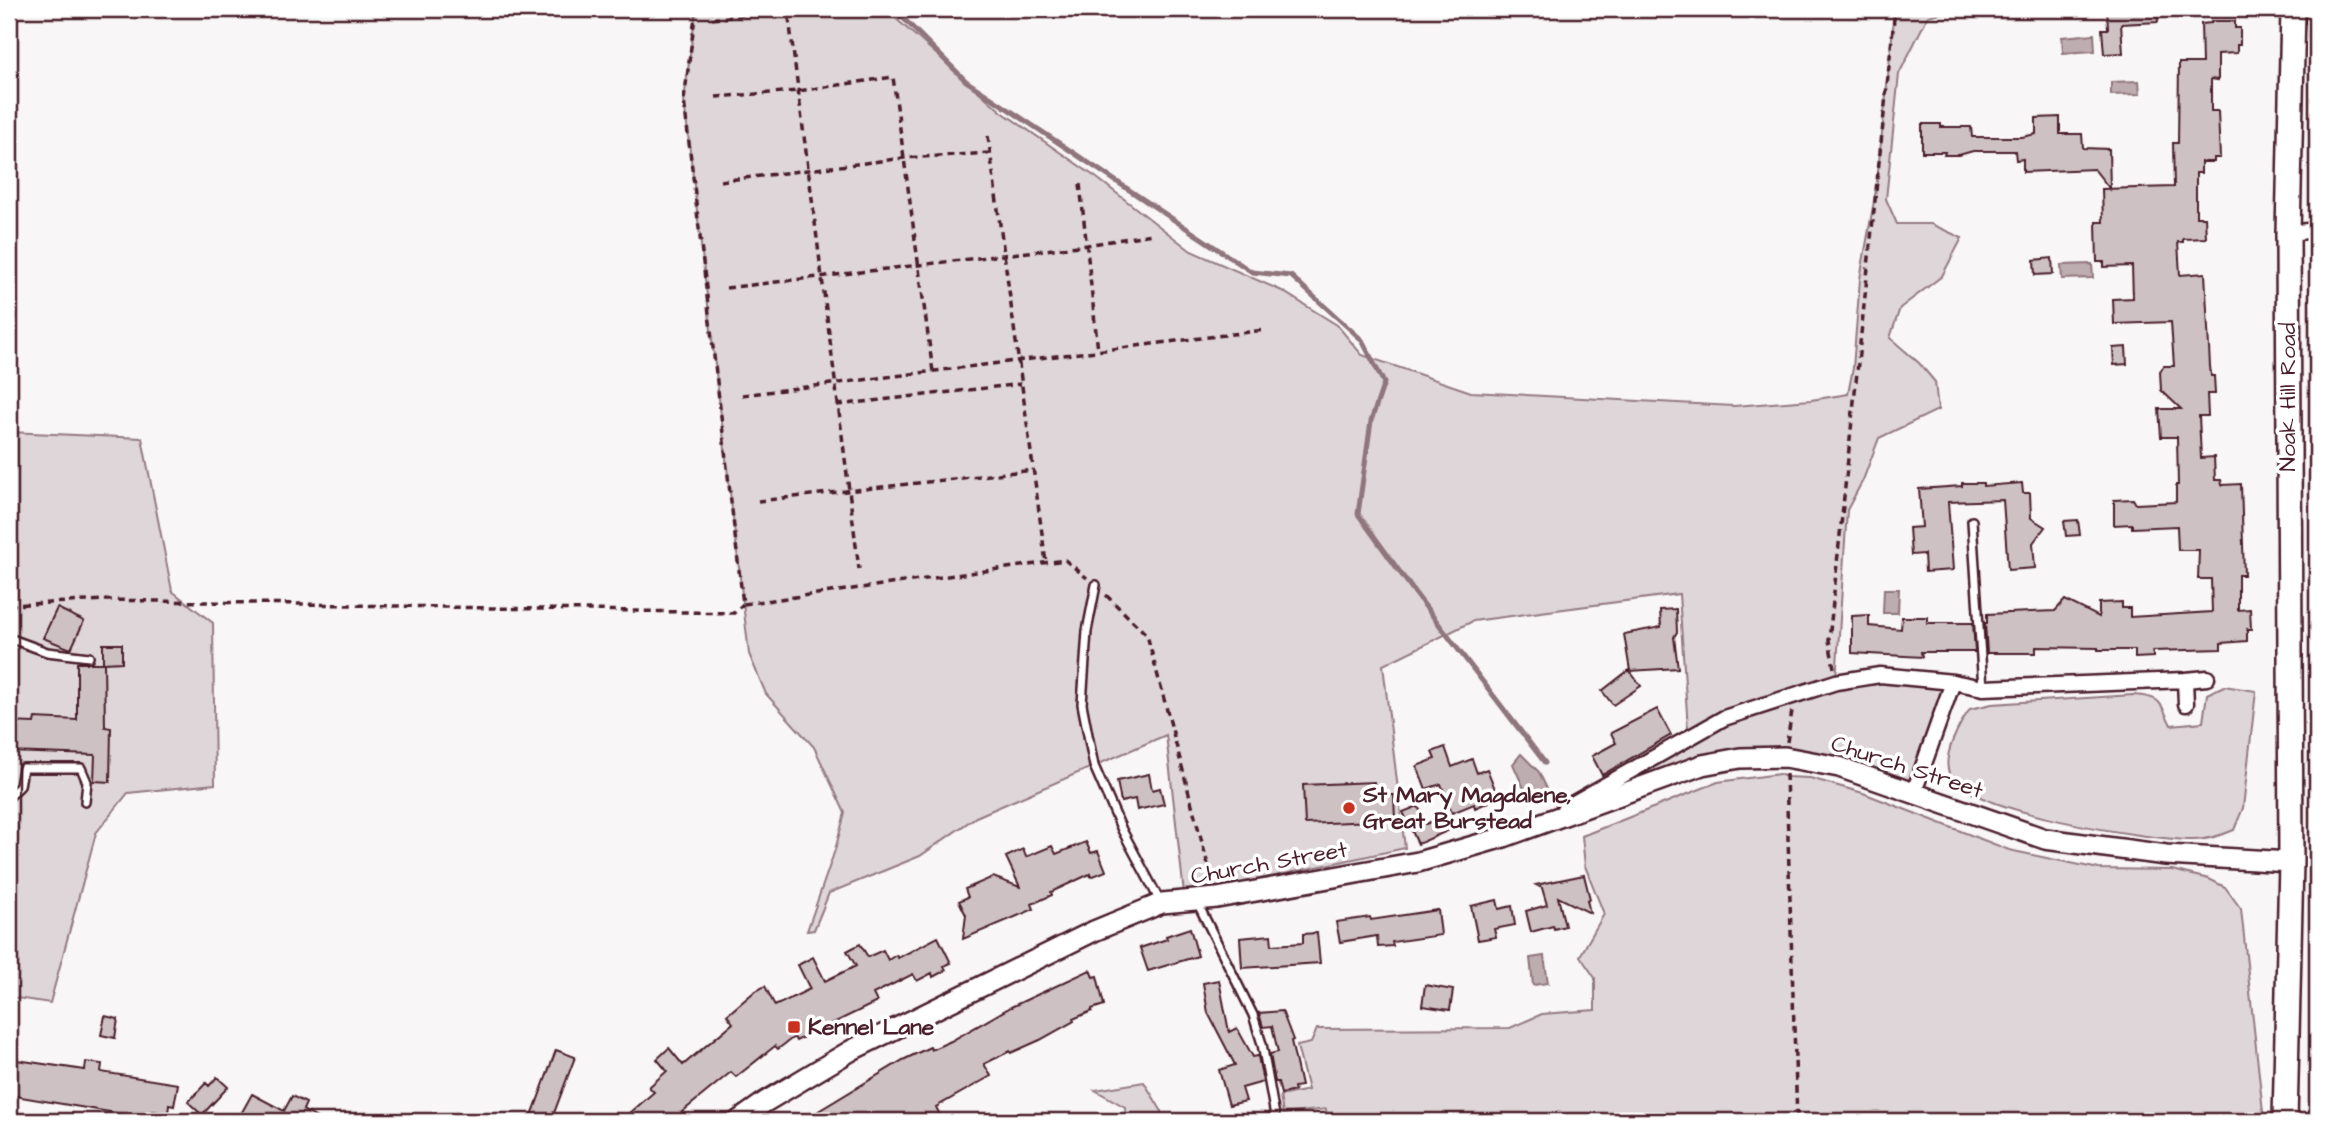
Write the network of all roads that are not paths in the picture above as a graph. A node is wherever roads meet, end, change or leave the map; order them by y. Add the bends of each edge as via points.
1 (2293, 9) edge
2 (2317, 230) edge
3 (2288, 233) junction
4 (1972, 521) dead end
5 (1096, 585) road end
6 (9, 638) edge
7 (89, 657) dead end
8 (2207, 678) dead end
9 (2185, 680) junction
10 (1953, 682) junction
11 (1983, 688) junction
12 (2186, 704) dead end
13 (1914, 792) junction
14 (9, 797) edge
15 (85, 802) dead end
16 (1557, 818) junction
17 (2291, 862) junction
18 (1196, 902) junction
19 (1162, 903) junction
20 (738, 1121) edge
21 (1276, 1121) edge
22 (2285, 1121) edge

1 - 3 main road, Noak Hill Road
2 - 3 street
3 - 17 main road, Noak Hill Road
4 - 11 lane
5 - 19 lane via 1087,631 1082,704 1091,754 1122,830
6 - 7 lane via 47,652
8 - 9 street
9 - 11 street
9 - 12 street
10 - 11 street
10 - 13 street
10 - 16 street via 1880,675 1836,682 1724,718 1564,808
13 - 16 street, Church Street via 1839,766 1785,757 1740,758 1702,765
13 - 17 street, Church Street via 2045,839 2166,855
14 - 15 lane via 20,786 23,768 82,768 87,782
16 - 18 street, Church Street via 1418,862
17 - 22 main road, Noak Hill Road
18 - 19 street, Church Street
18 - 21 lane via 1253,1015
19 - 20 street, Church Street via 1094,931 864,1044

